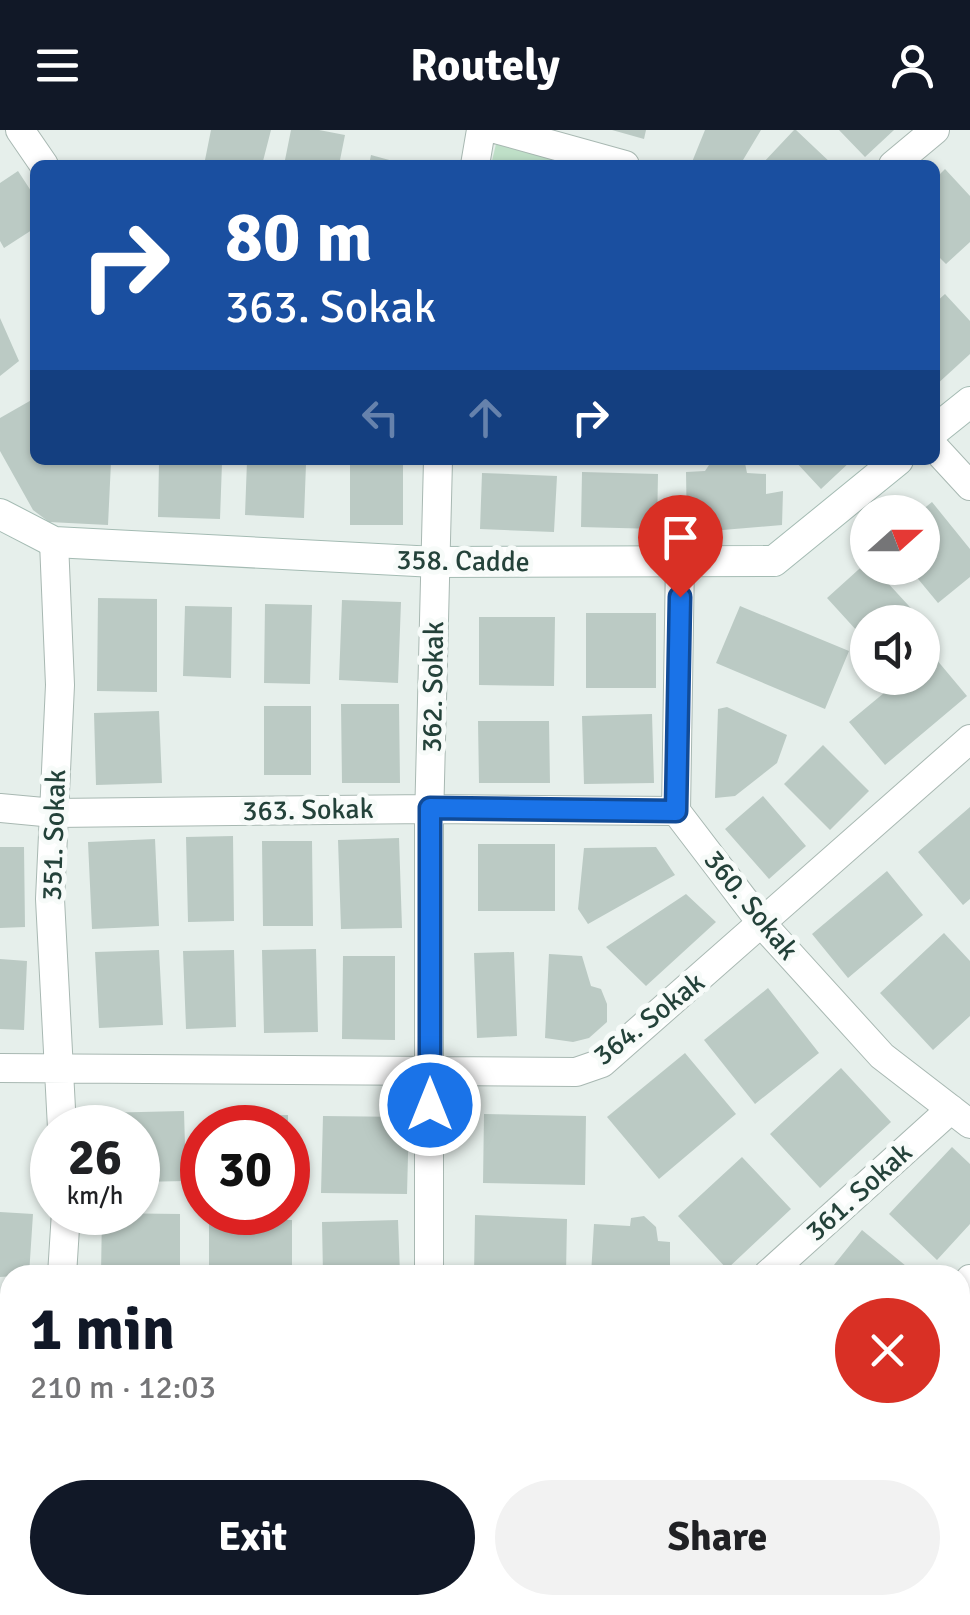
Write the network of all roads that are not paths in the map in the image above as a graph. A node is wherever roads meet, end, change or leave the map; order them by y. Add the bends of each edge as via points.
1 (7, 130) edge
2 (20, 130) edge
3 (482, 130) edge
4 (499, 130) edge
5 (935, 130) edge
6 (0, 134) edge
7 (41, 160) edge
8 (476, 160) edge
9 (607, 160) edge
10 (898, 160) edge
11 (970, 402) edge
12 (940, 426) edge
13 (940, 453) edge
14 (438, 465) edge
15 (892, 465) edge
16 (970, 486) edge
17 (0, 515) edge
18 (54, 542) junction
19 (680, 561) junction
20 (435, 562) junction
21 (970, 739) edge
22 (0, 808) edge
23 (430, 808) junction
24 (676, 811) junction
25 (54, 813) junction
26 (763, 925) junction
27 (0, 1068) edge
28 (58, 1070) junction
29 (430, 1071) junction
30 (60, 1105) edge
31 (960, 1116) edge
32 (65, 1235) edge
33 (63, 1265) edge
34 (430, 1265) edge
35 (779, 1265) edge

1 - 6 street
2 - 7 street
3 - 8 street
4 - 9 street
5 - 10 street
11 - 12 street
13 - 16 street
14 - 20 street, 362. Sokak
15 - 19 street, 358. Cadde via 774,561
17 - 18 street, 358. Cadde
18 - 20 street, 358. Cadde
18 - 25 street, 351. Sokak via 60,685
19 - 20 street, 358. Cadde
19 - 24 street
20 - 23 street, 362. Sokak
21 - 26 street, 364. Sokak
22 - 25 street, 363. Sokak
23 - 24 street, 363. Sokak
23 - 25 street, 363. Sokak
23 - 29 street, 362. Sokak
24 - 26 street, 360. Sokak
25 - 28 street, 351. Sokak via 50,899
26 - 29 street, 364. Sokak via 602,1064 576,1072
26 - 31 street, 360. Sokak via 882,1056
27 - 28 street, 364. Sokak
28 - 29 street, 364. Sokak
28 - 30 street, 351. Sokak
29 - 34 street, 362. Sokak
31 - 35 street, 361. Sokak
32 - 33 street

